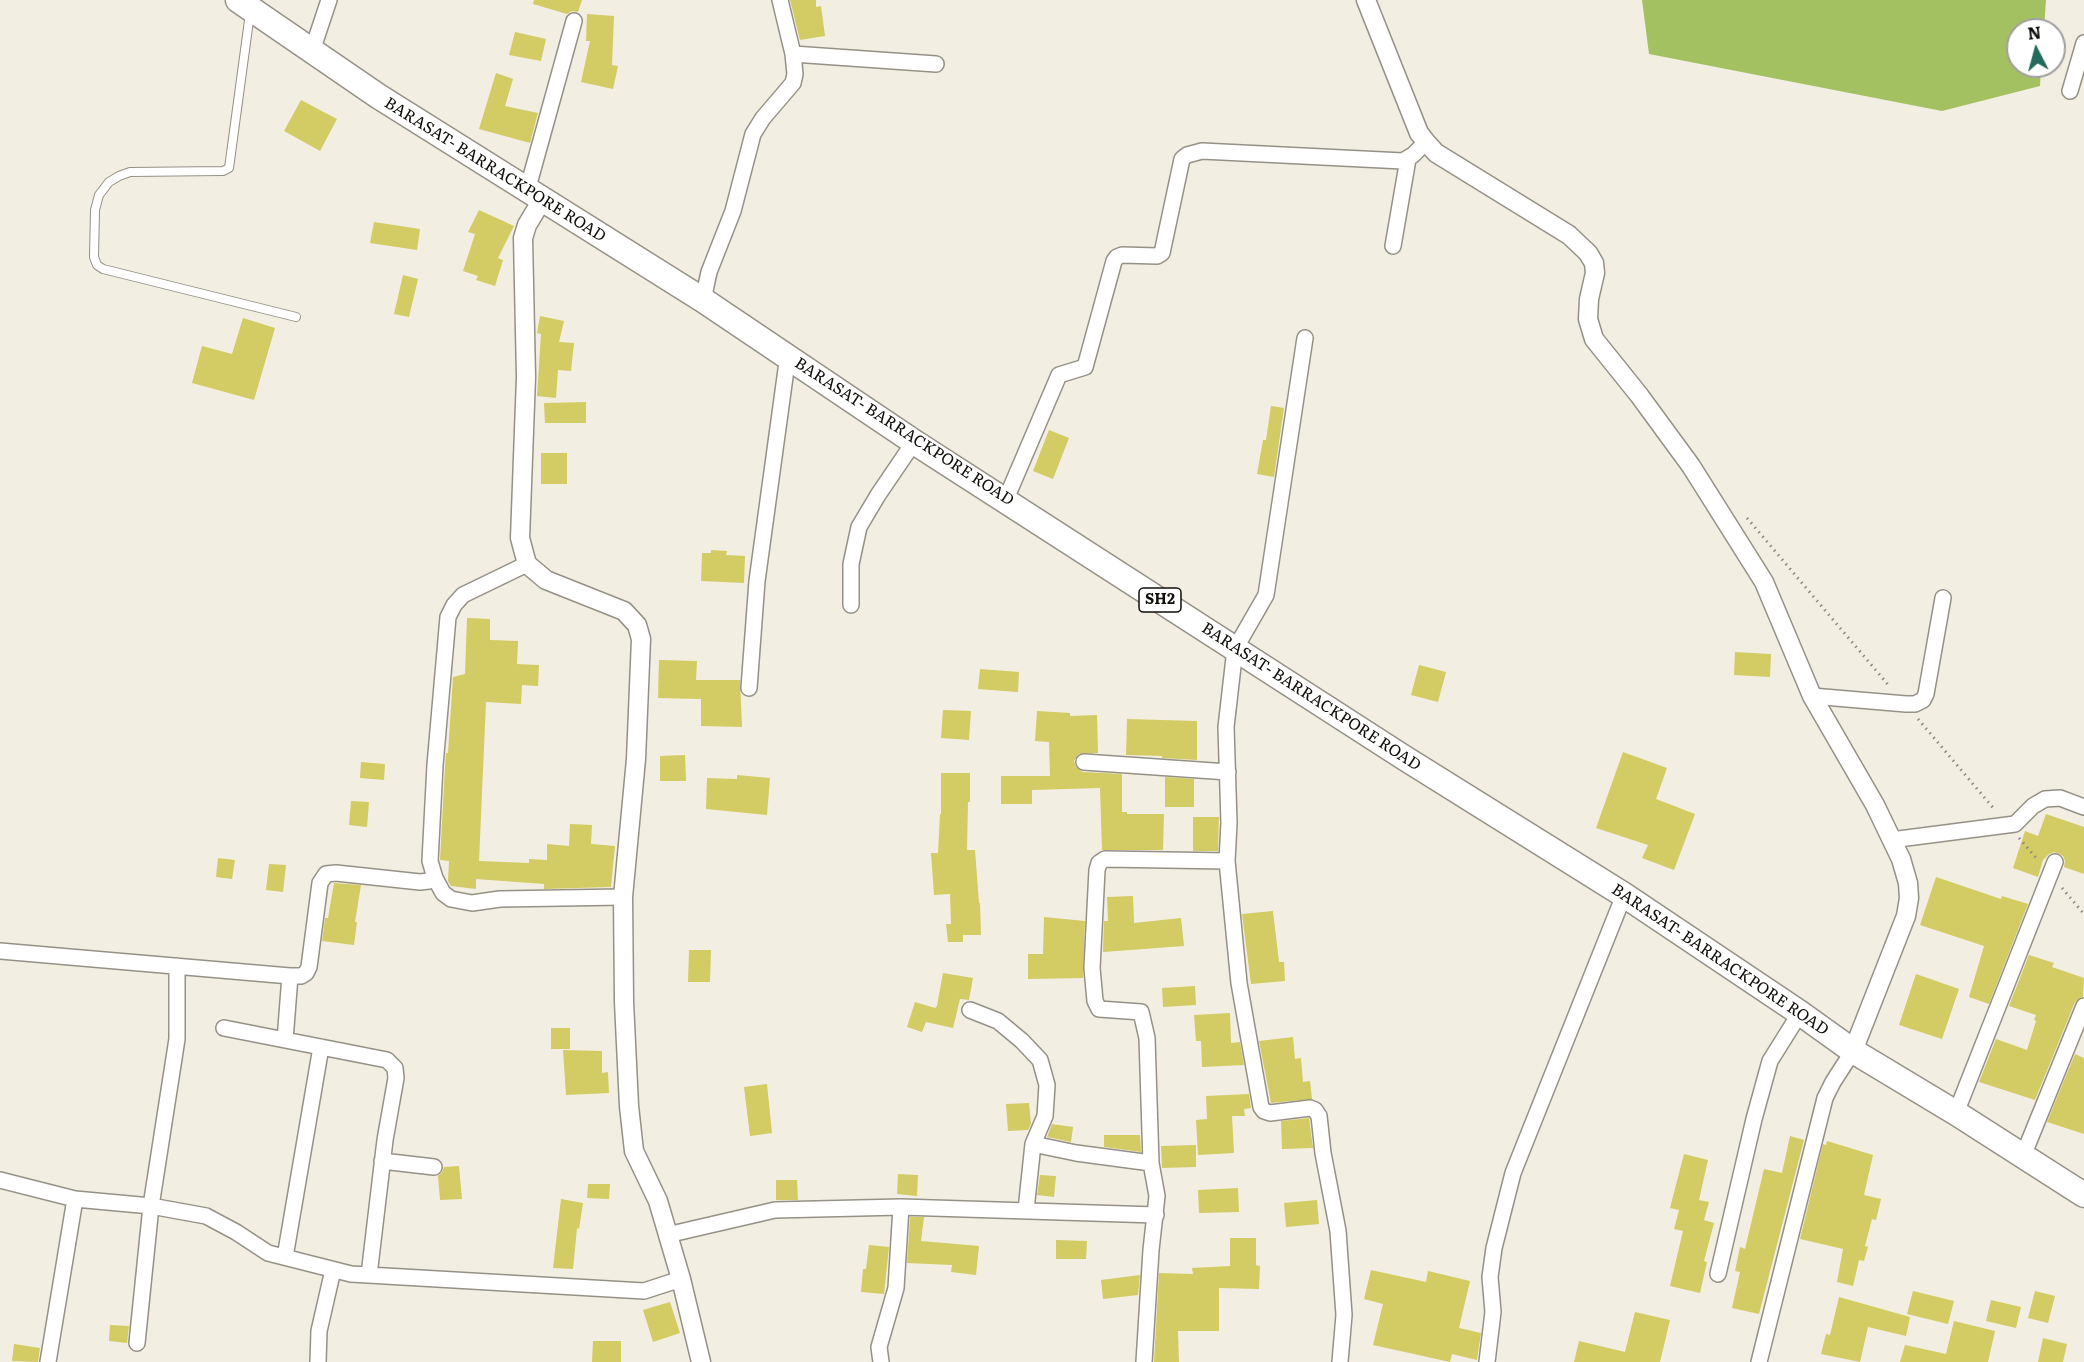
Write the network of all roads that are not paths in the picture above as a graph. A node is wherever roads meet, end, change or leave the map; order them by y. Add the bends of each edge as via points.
1 (329, 0) edge
2 (780, 0) edge
3 (1366, 0) edge
4 (244, 4) edge
5 (574, 21) dead end
6 (2084, 43) edge
7 (312, 51) junction
8 (793, 54) junction
9 (936, 64) dead end
10 (2070, 91) dead end
11 (1426, 142) junction
12 (1408, 159) junction
13 (534, 195) junction
14 (1393, 246) dead end
15 (703, 300) junction
16 (296, 317) dead end
17 (1305, 338) dead end
18 (788, 355) junction
19 (914, 442) junction
20 (1005, 500) junction
21 (526, 564) junction
22 (1943, 598) dead end
23 (851, 605) dead end
24 (1235, 649) junction
25 (749, 688) dead end
26 (1812, 696) junction
27 (1084, 762) dead end
28 (1227, 772) junction
29 (2084, 807) edge
30 (1891, 840) junction
31 (1227, 861) junction
32 (2050, 865) road end
33 (435, 878) junction
34 (1624, 895) junction
35 (623, 897) junction
36 (0, 951) edge
37 (177, 966) junction
38 (291, 976) junction
39 (2084, 1006) edge
40 (970, 1010) dead end
41 (1800, 1013) junction
42 (224, 1028) dead end
43 (285, 1040) junction
44 (321, 1047) junction
45 (1853, 1051) junction
46 (1956, 1113) junction
47 (1034, 1144) junction
48 (2023, 1156) junction
49 (382, 1161) junction
50 (1151, 1163) junction
51 (434, 1167) dead end
52 (0, 1180) edge
53 (2084, 1195) edge
54 (75, 1200) junction
55 (151, 1206) junction
56 (901, 1207) junction
57 (1026, 1210) junction
58 (1156, 1215) junction
59 (667, 1235) junction
60 (285, 1257) junction
61 (333, 1270) junction
62 (1718, 1274) dead end
63 (369, 1275) junction
64 (681, 1279) junction
65 (137, 1343) dead end
66 (48, 1362) edge
67 (318, 1362) edge
68 (701, 1362) edge
69 (881, 1362) edge
70 (1144, 1362) edge
71 (1340, 1362) edge
72 (1486, 1362) edge
73 (1759, 1362) edge

1 - 7 street
2 - 8 street
3 - 11 street
4 - 7 main road, BARASAT- BARRACKPORE ROAD / SH2
4 - 16 lane via 229,168 130,172 109,182 99,195 95,210 94,257 103,269
5 - 13 street
6 - 10 street
7 - 13 main road, BARASAT- BARRACKPORE ROAD / SH2
8 - 9 street
8 - 15 street via 793,83 753,134 733,211 709,272
11 - 12 street
11 - 26 street via 1436,153 1569,235 1588,253 1595,273 1588,319 1594,339 1691,466 1764,582
12 - 14 street
12 - 20 street via 1202,151 1187,154 1182,159 1162,253 1122,255 1114,261 1085,367 1059,375
13 - 15 main road, BARASAT- BARRACKPORE ROAD / SH2
13 - 21 street via 523,238 526,377 520,538
15 - 18 main road, BARASAT- BARRACKPORE ROAD / SH2
17 - 24 street via 1266,595
18 - 19 main road, BARASAT- BARRACKPORE ROAD / SH2
18 - 25 street via 757,582
19 - 20 main road, BARASAT- BARRACKPORE ROAD / SH2
19 - 23 street via 859,527 851,564
20 - 24 main road, BARASAT- BARRACKPORE ROAD / SH2
21 - 33 street via 463,595 448,617 430,861
21 - 35 street via 546,580 624,611 637,625 641,666
22 - 26 street via 1923,700 1906,704
24 - 28 street via 1226,727
24 - 34 main road, BARASAT- BARRACKPORE ROAD / SH2
26 - 30 street
27 - 28 street
28 - 31 street
29 - 30 street via 2060,798 2045,799 2015,824
30 - 45 street via 1908,883 1906,916
31 - 50 street via 1105,859 1097,870 1092,968 1095,1001 1099,1009 1137,1011 1143,1017
31 - 71 street via 1239,983 1261,1107 1270,1113 1310,1108 1319,1116 1338,1231 1344,1315
32 - 46 street
33 - 35 street via 450,899 472,903
33 - 38 street via 420,882 326,874 320,883 309,968 301,976
34 - 41 main road, BARASAT- BARRACKPORE ROAD / SH2
34 - 72 street via 1513,1173 1494,1248 1490,1277 1493,1312
35 - 59 street via 624,1002 634,1151 658,1201
36 - 37 street
37 - 38 street
37 - 55 street via 177,1039
38 - 43 street
39 - 48 street
40 - 47 street via 998,1021 1040,1060 1047,1095 1045,1116
41 - 45 main road, BARASAT- BARRACKPORE ROAD / SH2
41 - 62 street via 1770,1061
42 - 43 street
43 - 44 street
44 - 49 street via 387,1060 395,1068
44 - 60 street
45 - 46 main road, BARASAT- BARRACKPORE ROAD / SH2
45 - 73 street via 1825,1098
46 - 48 main road, BARASAT- BARRACKPORE ROAD / SH2
47 - 50 street via 1076,1154
47 - 57 street
48 - 53 main road, BARASAT- BARRACKPORE ROAD / SH2
49 - 51 street
49 - 63 street
50 - 58 street
52 - 54 street
54 - 55 street
54 - 66 street
55 - 60 street via 206,1216 268,1253
55 - 65 street
56 - 57 street
56 - 59 street via 775,1210
56 - 69 street via 896,1288 879,1347
57 - 58 street
58 - 70 street
59 - 64 street
60 - 61 street
61 - 63 street
61 - 67 street via 319,1330
63 - 64 street via 644,1291
64 - 68 street

